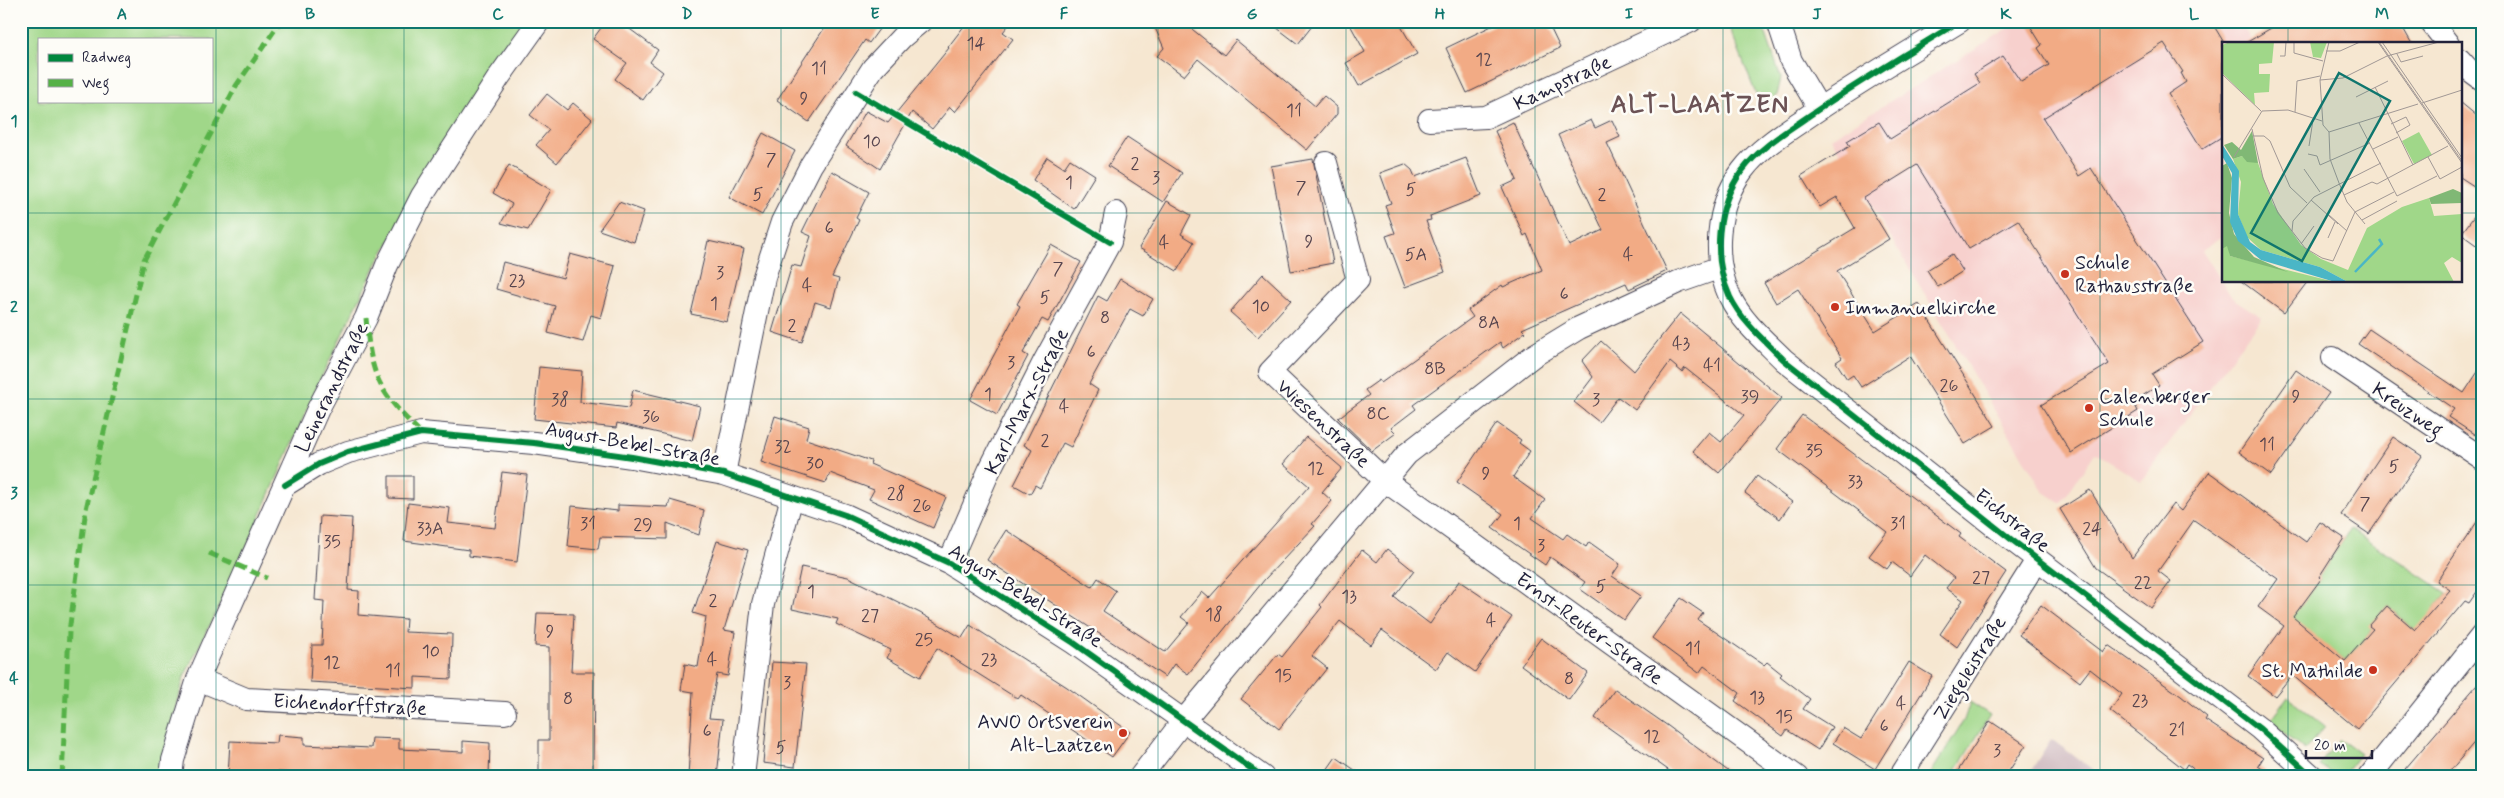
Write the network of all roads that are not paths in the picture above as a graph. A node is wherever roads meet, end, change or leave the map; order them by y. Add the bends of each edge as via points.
1 (539, 21) edge
2 (921, 21) edge
3 (1691, 21) edge
4 (1778, 21) edge
5 (1960, 21) edge
6 (2430, 21) edge
7 (2446, 42) edge
8 (2462, 62) edge
9 (2483, 80) edge
10 (1819, 108) junction
11 (1429, 120) dead end
12 (1326, 163) dead end
13 (1116, 213) dead end
14 (1721, 267) junction
15 (2334, 358) dead end
16 (2483, 459) edge
17 (724, 474) junction
18 (1384, 480) junction
19 (285, 485) junction
20 (792, 497) junction
21 (2037, 560) junction
22 (949, 563) junction
23 (2483, 634) edge
24 (198, 679) junction
25 (505, 713) dead end
26 (1184, 720) junction
27 (171, 777) edge
28 (743, 777) edge
29 (1140, 777) edge
30 (1263, 777) edge
31 (1797, 777) edge
32 (1900, 777) edge
33 (2313, 777) edge
34 (2369, 777) edge

1 - 19 street, Leinerandstraße via 422,196 387,265 366,318 318,409
2 - 17 street via 872,68 811,165 782,222 764,278
3 - 11 street, Kampstraße via 1486,117
4 - 10 street via 1791,61
5 - 10 street, Eichstraße
6 - 7 street
8 - 9 street
10 - 14 street, Eichstraße via 1770,143 1742,171 1726,203 1718,237
12 - 18 street, Wiesenstraße via 1358,280 1270,372
13 - 22 street, Karl-Marx-Straße via 1110,242 989,471
14 - 18 street, Wiesenstraße via 1678,282 1579,328 1533,356 1406,454
14 - 21 street, Eichstraße via 1730,297 1745,319 1784,360
15 - 16 street, Kreuzweg
17 - 19 street, August-Bebel-Straße via 534,443 421,433 348,452
17 - 20 street, August-Bebel-Straße
18 - 26 street, Wiesenstraße
18 - 31 street, Ernst-Reuter-Straße
19 - 24 street, Leinerandstraße
20 - 22 street, August-Bebel-Straße via 845,515
20 - 28 street via 763,604
21 - 32 street, Ziegeleistraße
21 - 33 street, Eichstraße via 2260,729
22 - 26 street, August-Bebel-Straße via 1074,643
23 - 34 street
24 - 25 street, Eichendorffstraße via 246,699
24 - 27 street, Leinerandstraße via 173,760
26 - 29 street, Wiesenstraße
26 - 30 street, August-Bebel-Straße

